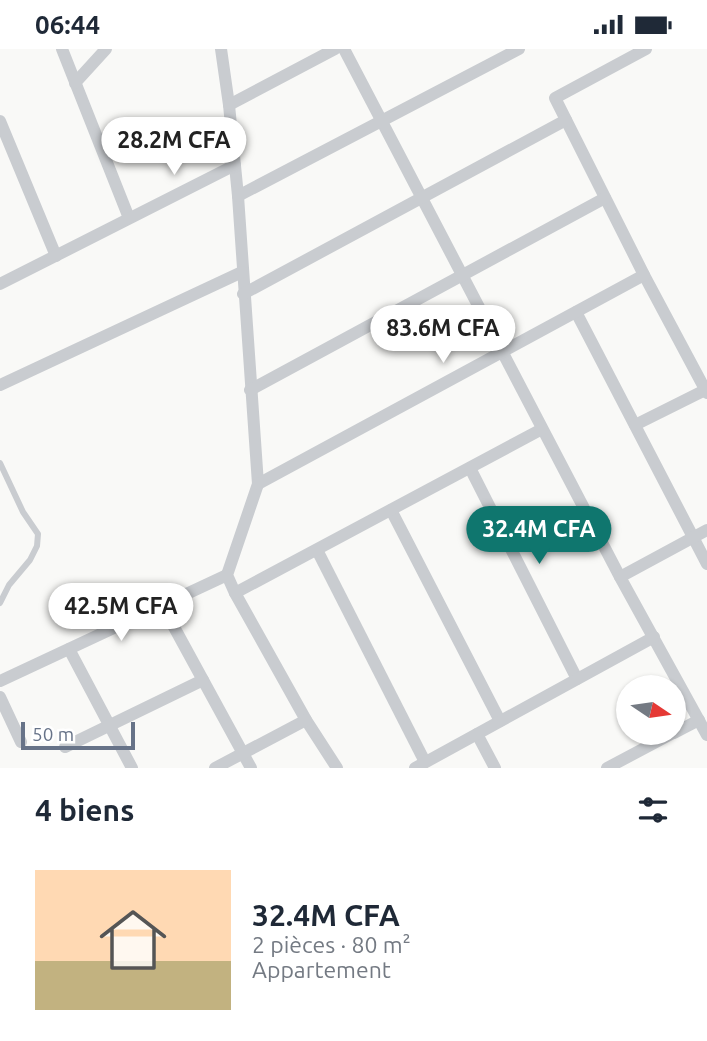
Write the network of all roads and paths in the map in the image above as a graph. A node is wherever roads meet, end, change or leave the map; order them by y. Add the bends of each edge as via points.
1 (62, 49) edge
2 (106, 49) edge
3 (221, 49) edge
4 (335, 49) edge
5 (344, 49) edge
6 (519, 49) edge
7 (646, 49) edge
8 (75, 83) junction
9 (229, 105) junction
10 (566, 120) junction
11 (0, 121) edge
12 (382, 121) junction
13 (235, 165) junction
14 (237, 196) junction
15 (422, 198) junction
16 (605, 198) junction
17 (129, 218) junction
18 (56, 256) junction
19 (242, 272) junction
20 (461, 275) junction
21 (644, 275) junction
22 (0, 284) edge
23 (243, 293) junction
24 (576, 312) junction
25 (501, 352) junction
26 (0, 385) edge
27 (250, 390) junction
28 (706, 391) edge
29 (635, 425) junction
30 (542, 429) junction
31 (0, 463) edge
32 (470, 468) junction
33 (258, 484) junction
34 (391, 510) junction
35 (707, 530) edge
36 (694, 538) junction
37 (317, 550) junction
38 (707, 564) edge
39 (227, 575) junction
40 (620, 577) junction
41 (235, 593) junction
42 (0, 603) edge
43 (162, 605) junction
44 (654, 637) junction
45 (69, 649) junction
46 (578, 679) junction
47 (203, 680) junction
48 (0, 681) edge
49 (0, 697) edge
50 (306, 720) junction
51 (699, 720) junction
52 (500, 721) junction
53 (110, 725) junction
54 (686, 726) edge
55 (477, 734) junction
56 (707, 735) edge
57 (21, 742) dead end
58 (650, 745) edge
59 (65, 747) dead end
60 (243, 753) junction
61 (420, 765) edge
62 (132, 768) edge
63 (215, 768) edge
64 (251, 768) edge
65 (337, 768) edge
66 (495, 768) edge
67 (607, 768) edge

1 - 8 street
2 - 8 street
3 - 9 street
4 - 9 street
5 - 12 street
6 - 12 street
7 - 10 street via 555,98
8 - 17 street
9 - 13 street
10 - 15 street
10 - 16 street
11 - 18 street
12 - 14 street
12 - 15 street
13 - 14 street
13 - 17 street
14 - 19 street
15 - 20 street
15 - 23 street
16 - 20 street
16 - 21 street
17 - 18 street
18 - 22 street
19 - 23 street
19 - 26 street
20 - 25 street
20 - 27 street
21 - 24 street
21 - 28 street
23 - 27 street
24 - 25 street
24 - 29 street
25 - 30 street
25 - 33 street
27 - 33 street
28 - 29 street
29 - 36 street
30 - 32 street
30 - 40 street
31 - 42 lane via 38,534 30,560
32 - 34 street
32 - 46 street
33 - 39 street
34 - 37 street
34 - 52 street
35 - 36 street
36 - 38 street
36 - 40 street
37 - 41 street
37 - 61 street
39 - 41 street
39 - 43 street
40 - 44 street
41 - 50 street
43 - 45 street
43 - 47 street
44 - 46 street
44 - 51 street
45 - 48 street
45 - 53 street
46 - 52 street
47 - 53 street
47 - 60 street
49 - 57 street
50 - 60 street
50 - 65 street
51 - 54 street
51 - 56 street
52 - 55 street
53 - 59 street
53 - 62 street
55 - 61 street
55 - 66 street
58 - 67 street
60 - 63 street
60 - 64 street

